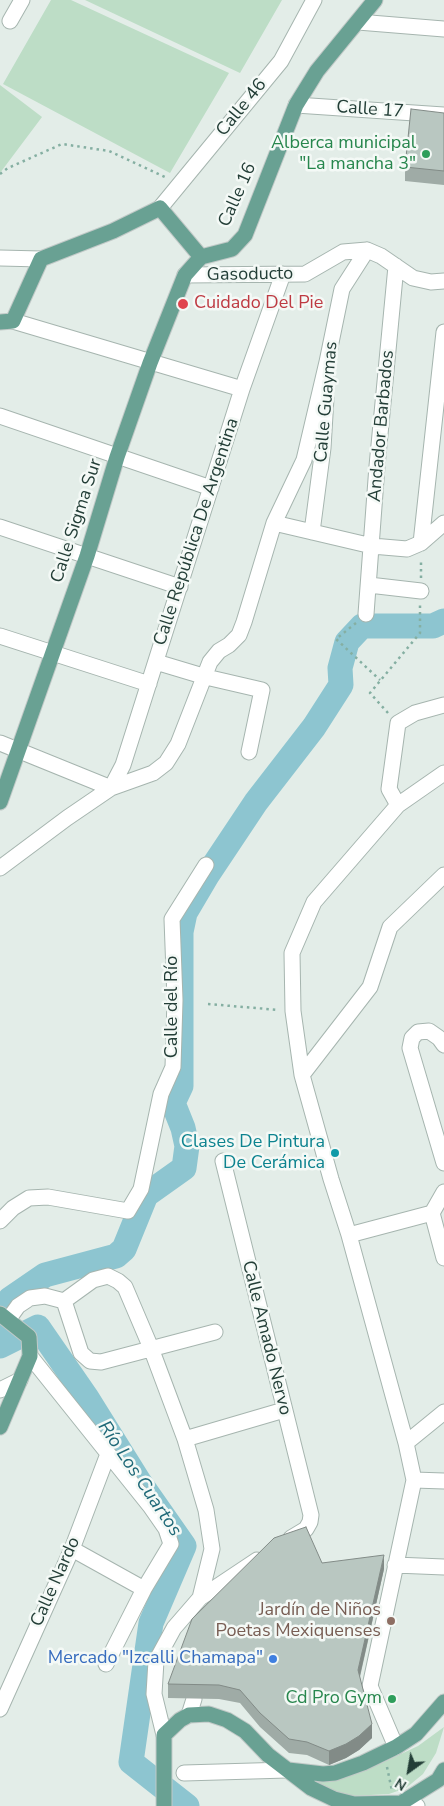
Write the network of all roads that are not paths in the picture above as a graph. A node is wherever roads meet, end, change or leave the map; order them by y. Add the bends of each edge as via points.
1 (22, 0) edge
2 (314, 0) edge
3 (375, 0) edge
4 (10, 21) dead end
5 (358, 22) junction
6 (444, 29) edge
7 (296, 105) junction
8 (444, 115) edge
9 (160, 208) junction
10 (367, 250) junction
11 (201, 257) junction
12 (0, 258) edge
13 (41, 259) junction
14 (396, 266) junction
15 (283, 274) junction
16 (184, 276) junction
17 (444, 280) edge
18 (6, 322) edge
19 (444, 332) edge
20 (327, 362) junction
21 (150, 363) junction
22 (242, 390) junction
23 (0, 416) edge
24 (117, 457) junction
25 (211, 488) junction
26 (274, 523) junction
27 (444, 523) edge
28 (0, 528) edge
29 (312, 532) junction
30 (422, 543) junction
31 (372, 546) junction
32 (86, 556) junction
33 (368, 585) junction
34 (180, 587) junction
35 (421, 591) dead end
36 (366, 614) road end
37 (0, 636) edge
38 (52, 653) junction
39 (156, 662) junction
40 (206, 677) junction
41 (149, 684) junction
42 (444, 705) edge
43 (0, 743) edge
44 (17, 749) junction
45 (249, 752) dead end
46 (444, 773) edge
47 (111, 788) junction
48 (0, 802) edge
49 (398, 805) junction
50 (206, 865) dead end
51 (0, 868) edge
52 (444, 875) edge
53 (444, 1045) edge
54 (302, 1075) junction
55 (223, 1161) dead end
56 (444, 1163) edge
57 (444, 1192) edge
58 (432, 1213) junction
59 (0, 1220) edge
60 (350, 1235) junction
61 (444, 1258) edge
62 (64, 1301) junction
63 (4, 1317) edge
64 (215, 1332) dead end
65 (151, 1348) junction
66 (30, 1356) junction
67 (20, 1380) junction
68 (0, 1390) edge
69 (284, 1410) junction
70 (444, 1412) edge
71 (0, 1427) edge
72 (185, 1439) junction
73 (406, 1442) junction
74 (108, 1454) junction
75 (414, 1480) junction
76 (444, 1481) edge
77 (282, 1543) edge
78 (72, 1549) junction
79 (268, 1553) edge
80 (395, 1565) junction
81 (444, 1567) edge
82 (144, 1588) junction
83 (200, 1598) junction
84 (106, 1664) dead end
85 (194, 1699) dead end
86 (444, 1702) edge
87 (0, 1710) edge
88 (189, 1715) junction
89 (164, 1736) junction
90 (390, 1750) junction
91 (286, 1770) junction
92 (444, 1770) edge
93 (184, 1773) dead end
94 (397, 1804) junction
95 (164, 1806) edge
96 (417, 1806) edge

1 - 4 street
2 - 9 street, Calle 46 via 281,61
3 - 5 main road, Calle 16
5 - 6 street
5 - 7 main road, Calle 16 via 317,71
7 - 8 street, Calle 17
7 - 11 main road, Calle 16 via 245,235 232,249
9 - 11 main road
9 - 13 main road via 113,231
10 - 14 street
10 - 15 street, Gasoducto via 343,252 305,274
10 - 20 street, Calle Guaymas via 342,289
11 - 16 main road, Calle Sigma Sur
12 - 13 street
13 - 18 main road
14 - 17 street via 413,278 431,282
14 - 31 street, Andador Barbados
15 - 16 street, Gasoducto
15 - 22 street, Calle República De Argentina
16 - 21 main road, Calle Sigma Sur
18 - 21 street
19 - 30 street
20 - 26 street via 304,460
20 - 29 street, Calle Guaymas via 323,448
21 - 22 street
21 - 24 main road, Calle Sigma Sur
22 - 25 street, Calle República De Argentina
23 - 24 street
24 - 25 street
24 - 32 main road, Calle Sigma Sur
25 - 34 street, Calle República De Argentina
26 - 29 street
26 - 40 street via 239,635 210,662
27 - 30 street
28 - 32 street
29 - 31 street
30 - 31 street via 407,549
31 - 33 street, Andador Barbados
32 - 34 street
32 - 38 main road, Calle Sigma Sur
33 - 35 street
33 - 36 street, Andador Barbados
34 - 39 street, Calle República De Argentina
37 - 38 street
38 - 41 street
38 - 44 main road, Calle Sigma Sur
39 - 40 street
39 - 41 street, Calle República De Argentina
40 - 45 street via 262,690
40 - 47 street via 178,744 166,763 153,773
41 - 47 street, Calle República De Argentina via 123,765
42 - 49 street via 415,713 398,723 389,789
43 - 44 street
44 - 47 street
44 - 48 main road, Calle Sigma Sur
46 - 49 street
47 - 51 street
49 - 54 street via 314,902 292,953 293,1011
50 - 59 street, Calle del Río via 172,919 173,1067 161,1094 141,1189 128,1211 48,1197 29,1198
52 - 54 street via 390,927 370,987
53 - 56 street via 429,1031 418,1032 412,1038 410,1048
54 - 60 street
55 - 69 street, Calle Amado Nervo
57 - 58 street
58 - 60 street
58 - 61 street
60 - 73 street
62 - 63 street via 45,1296 30,1298
62 - 65 street via 82,1354 90,1361 101,1362
62 - 65 street via 93,1280 108,1276 118,1281 124,1287
63 - 66 main road via 28,1337
64 - 65 street
65 - 72 street
66 - 67 main road
66 - 74 street
67 - 68 street
67 - 71 main road
69 - 72 street
69 - 77 street, Calle Amado Nervo via 311,1515 306,1529
70 - 73 street
72 - 83 street via 206,1510 212,1549
73 - 75 street
74 - 78 street, Calle Nardo
74 - 82 street via 166,1529 171,1544
75 - 76 street
75 - 80 street
78 - 82 street
78 - 87 street, Calle Nardo
79 - 83 street
80 - 81 street
80 - 90 street via 370,1686
82 - 84 street
83 - 89 street via 174,1628 156,1661 154,1694
85 - 88 street
86 - 90 main road via 416,1734
88 - 89 main road
88 - 91 main road via 209,1714 227,1720 245,1731
89 - 95 main road
90 - 91 main road via 335,1773
91 - 93 street
91 - 94 main road via 334,1799 354,1804
92 - 94 main road via 438,1780
94 - 96 street

